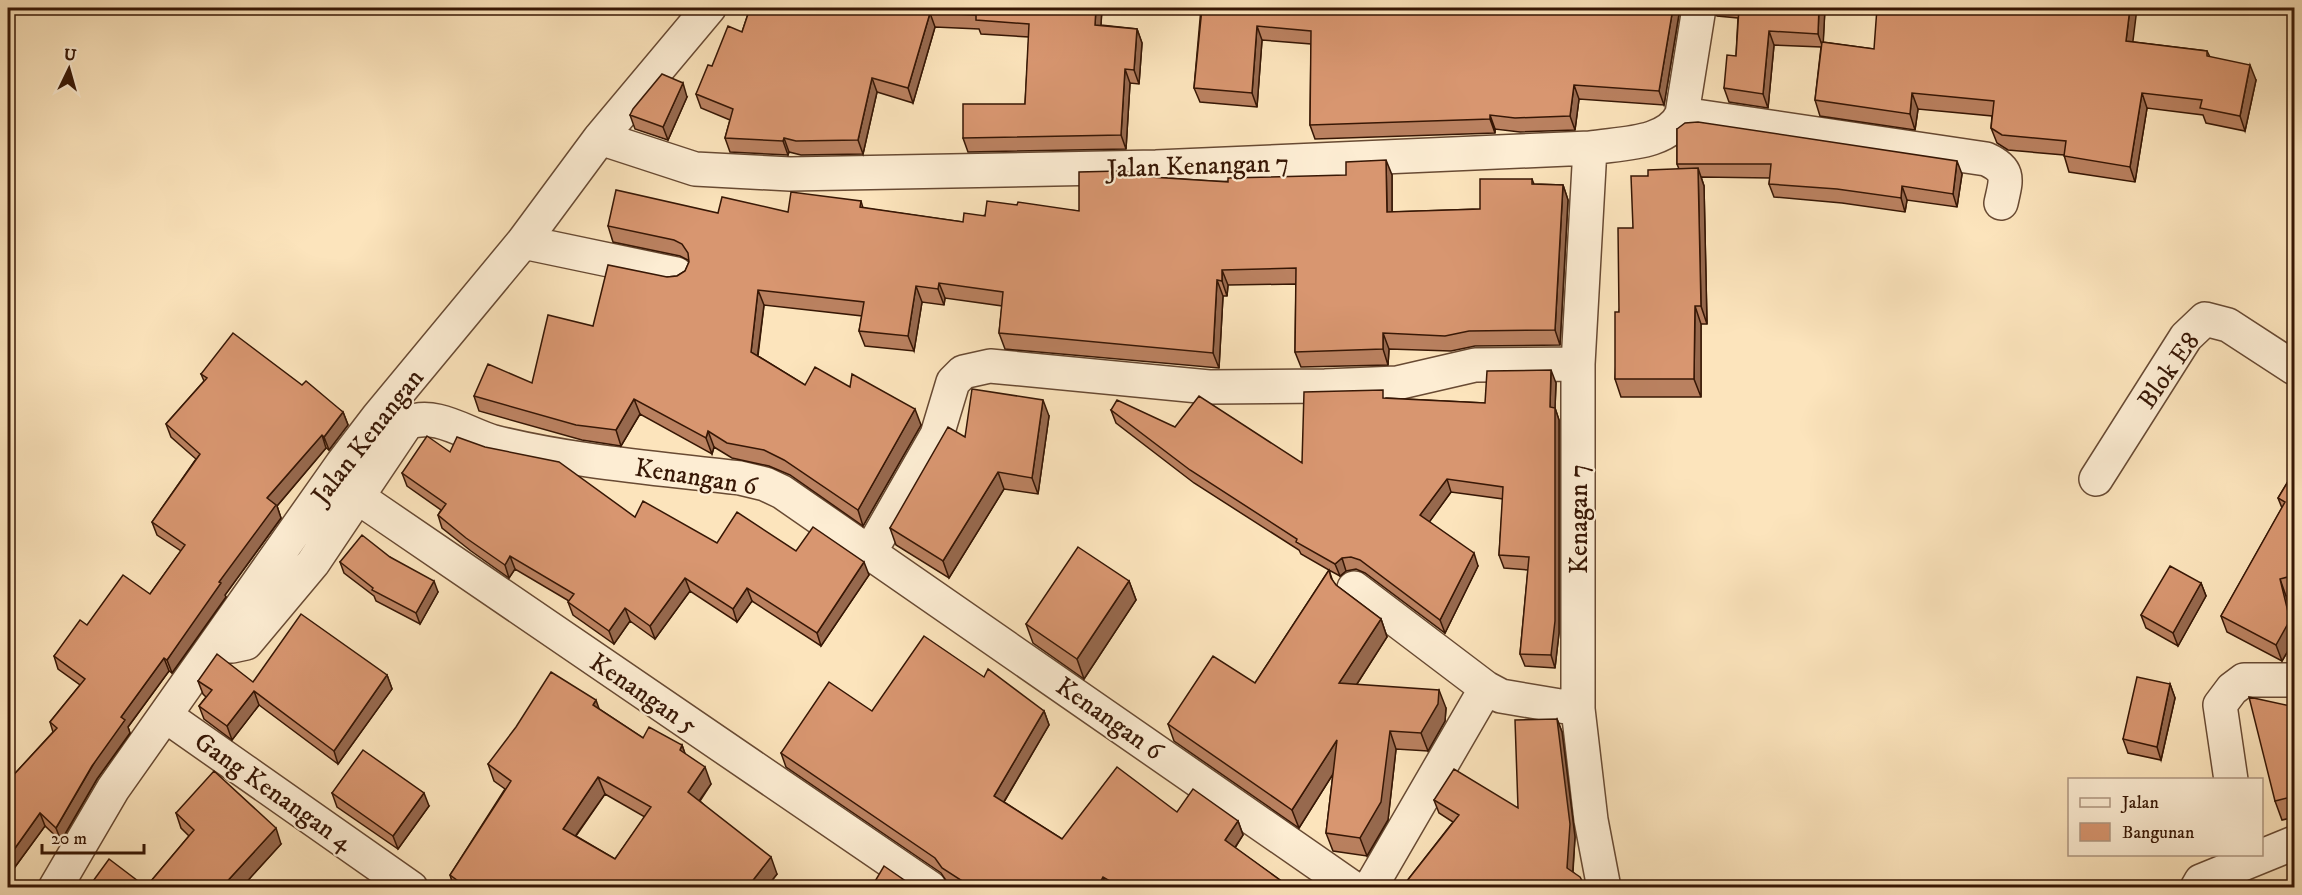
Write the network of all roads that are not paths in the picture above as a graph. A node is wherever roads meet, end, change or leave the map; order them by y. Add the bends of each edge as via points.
1 (709, 8) edge
2 (1699, 8) edge
3 (1682, 114) junction
4 (600, 138) junction
5 (1590, 148) junction
6 (2001, 203) dead end
7 (523, 242) junction
8 (676, 274) edge
9 (1578, 364) junction
10 (2295, 368) edge
11 (2097, 479) dead end
12 (359, 498) junction
13 (870, 552) junction
14 (1354, 588) dead end
15 (215, 646) junction
16 (2295, 680) edge
17 (1486, 688) junction
18 (1578, 709) junction
19 (166, 716) junction
20 (2231, 778) edge
21 (2295, 843) edge
22 (2263, 853) edge
23 (2243, 859) edge
24 (55, 888) edge
25 (411, 888) edge
26 (930, 888) edge
27 (1353, 888) edge
28 (1370, 888) edge
29 (1604, 888) edge
30 (2197, 888) edge

1 - 4 street, Jalan Kenangan
2 - 3 street
3 - 5 street, Jalan Kenangan 7 via 1677,124 1651,138
3 - 6 street via 1986,159 1999,165 2006,177
4 - 5 street, Jalan Kenangan 7 via 695,169 790,174 1156,167
4 - 7 street, Jalan Kenangan
5 - 9 street, Kenagan 7
7 - 8 street
7 - 15 street, Jalan Kenangan via 342,464
9 - 13 street via 1475,365 1397,382 1326,386 1209,387 990,366 963,372 953,382 937,435
9 - 18 street, Kenagan 7
10 - 11 street, Blok E8 via 2228,325 2205,319 2186,337
12 - 13 street, Kenangan 6 via 407,423 419,418 433,419 477,437 537,453 765,484
12 - 15 street, Kenangan 6 via 313,563 246,643
12 - 26 street, Kenangan 5
13 - 27 street, Kenangan 6
14 - 17 street
15 - 19 street, Jalan Kenangan
16 - 20 street via 2244,680 2220,705
17 - 18 street via 1501,696
17 - 28 street
18 - 29 street, Kenagan 7
19 - 24 street, Jalan Kenangan via 113,789
19 - 25 street, Gang Kenangan 4
21 - 22 street
23 - 30 street

